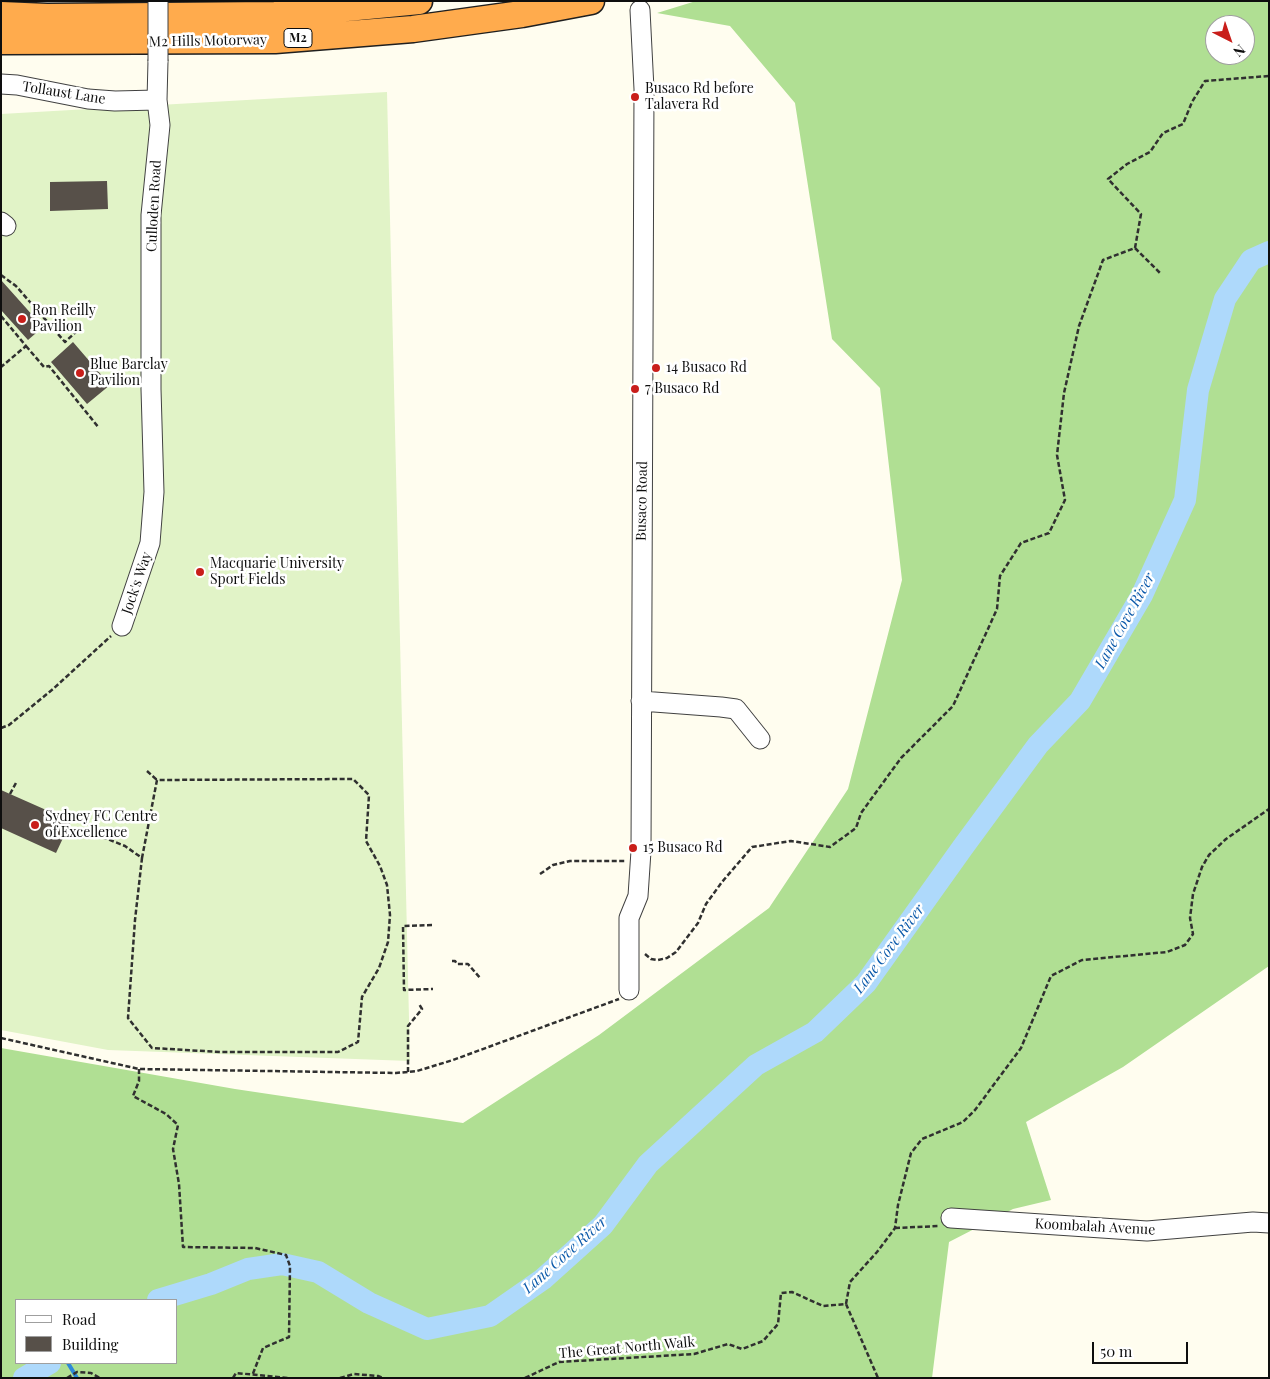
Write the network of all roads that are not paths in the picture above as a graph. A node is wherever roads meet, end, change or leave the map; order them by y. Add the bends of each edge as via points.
1 (158, 1) edge
2 (419, 1) edge
3 (591, 1) edge
4 (640, 10) dead end
5 (1, 15) edge
6 (1, 41) edge
7 (1, 84) edge
8 (157, 100) junction
9 (152, 411) joint
10 (122, 626) road end
11 (641, 701) junction
12 (760, 739) dead end
13 (629, 990) road end
14 (951, 1218) road end
15 (1269, 1223) edge

1 - 8 street, Culloden Road, bridge
2 - 5 highway, M2 Hills Motorway / M2 via 275,15
3 - 6 highway, M2 Hills Motorway / M2 via 413,29 276,40
4 - 11 street, Busaco Road via 644,75
7 - 8 street, Tollaust Lane via 88,99
8 - 9 street, Culloden Road via 160,125 151,215
9 - 10 street, Jock's Way via 154,492 150,543
11 - 12 street via 736,709
11 - 13 street, Busaco Road via 641,851 638,896 629,918
14 - 15 street, Koombalah Avenue via 1147,1231

